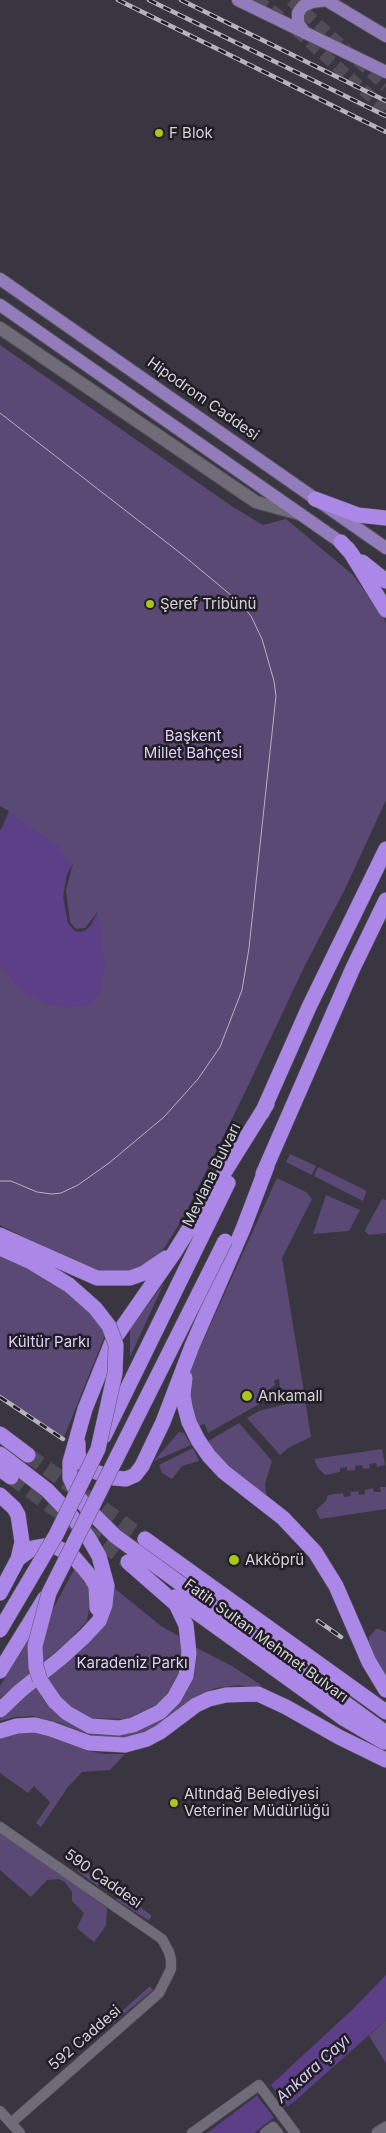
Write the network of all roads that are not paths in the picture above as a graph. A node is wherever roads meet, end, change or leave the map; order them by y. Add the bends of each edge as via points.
1 (238, 0) edge
2 (327, 0) edge
3 (305, 33) junction
4 (386, 36) edge
5 (386, 72) edge
6 (0, 279) edge
7 (0, 305) edge
8 (0, 328) edge
9 (315, 499) junction
10 (302, 515) junction
11 (386, 518) edge
12 (346, 548) junction
13 (386, 548) edge
14 (386, 573) edge
15 (386, 581) edge
16 (386, 610) edge
17 (386, 850) edge
18 (386, 900) edge
19 (267, 1104) junction
20 (267, 1166) junction
21 (0, 1235) edge
22 (0, 1248) edge
23 (174, 1252) junction
24 (192, 1346) junction
25 (79, 1431) junction
26 (0, 1434) edge
27 (98, 1450) junction
28 (0, 1454) edge
29 (28, 1456) tunnel mouth
30 (0, 1495) edge
31 (145, 1539) tunnel mouth
32 (18, 1559) junction
33 (49, 1593) junction
34 (0, 1594) edge
35 (0, 1630) edge
36 (85, 1636) junction
37 (0, 1671) edge
38 (386, 1690) edge
39 (0, 1710) edge
40 (386, 1712) edge
41 (0, 1730) edge
42 (386, 1733) edge
43 (386, 1743) edge
44 (386, 1760) edge
45 (0, 1826) edge
46 (171, 1969) joint
47 (4, 2119) edge
48 (386, 2128) edge
49 (20, 2133) edge
50 (192, 2133) edge
51 (265, 2133) edge
52 (278, 2133) edge
53 (295, 2133) edge
54 (378, 2133) edge

1 - 3 main road
2 - 3 main road via 303,6 298,13 298,23
2 - 4 main road
3 - 5 main road
6 - 9 main road, Hipodrom Caddesi
7 - 10 main road
8 - 10 street via 256,502
9 - 11 highway via 358,515
9 - 13 main road, Hipodrom Caddesi
10 - 12 main road
12 - 14 main road
12 - 15 highway
12 - 16 highway
17 - 19 highway, Mevlana Bulvarı via 309,1007
18 - 20 highway
19 - 23 highway
19 - 27 highway, Mevlana Bulvarı, bridge
20 - 24 highway
20 - 33 highway, bridge via 225,1241
21 - 23 highway via 97,1278 130,1278 144,1273
22 - 27 highway, bridge via 69,1285 102,1315 109,1326 116,1344 115,1373
23 - 25 highway via 112,1342
24 - 25 highway via 158,1434 135,1475 126,1479 114,1478 93,1471 81,1462
24 - 38 highway via 183,1395 189,1422 198,1440 224,1472 283,1518 315,1552 336,1586 369,1662
25 - 42 highway via 70,1462 70,1478 79,1498 97,1520
26 - 29 highway
27 - 35 highway, Mevlana Bulvarı, bridge via 56,1535
28 - 36 highway via 47,1490 70,1514 100,1556 107,1586 105,1605 99,1621
30 - 32 highway via 18,1515 22,1542
31 - 40 highway, Fatih Sultan Mehmet Bulvarı
32 - 34 highway
32 - 36 highway via 33,1548 56,1547 83,1566 96,1586 98,1601
33 - 37 highway, bridge
33 - 43 highway, Fatih Sultan Mehmet Bulvarı, bridge via 35,1646 40,1680 55,1702 90,1726 133,1726 160,1712 184,1682 188,1666 186,1625 176,1604 128,1562 343,1718
36 - 39 highway
41 - 44 highway via 35,1725 89,1743 124,1745 160,1732 209,1699 258,1694
45 - 46 street, 590 Caddesi via 162,1939 170,1952
46 - 47 street, 592 Caddesi via 159,1993
47 - 49 street
48 - 54 street
50 - 53 street via 261,2088
51 - 52 street via 273,2126

